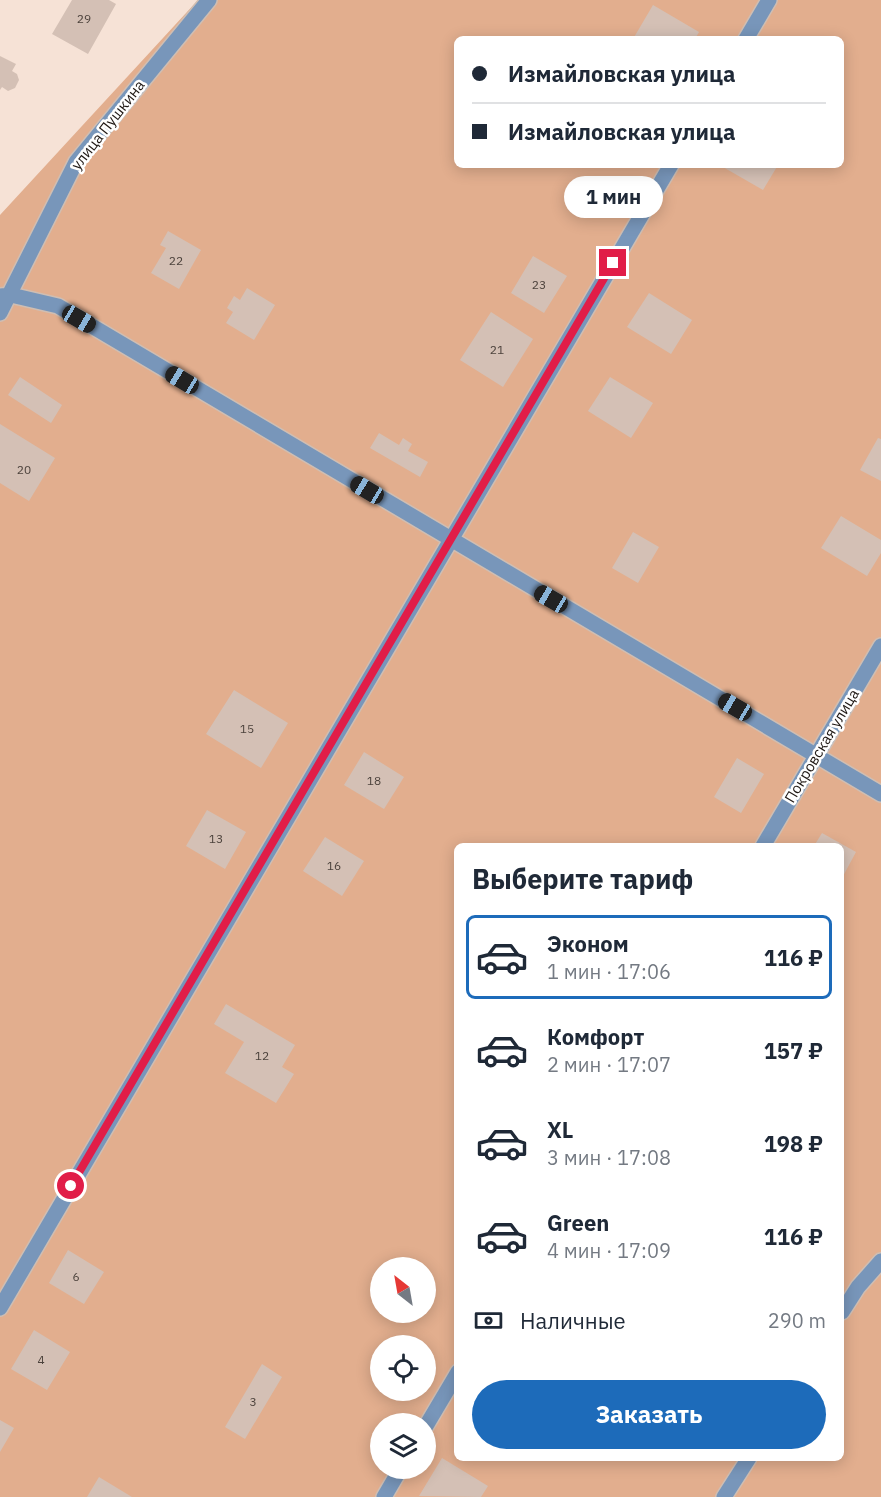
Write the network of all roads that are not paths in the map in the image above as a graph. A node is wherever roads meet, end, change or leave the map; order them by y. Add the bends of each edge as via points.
1 (209, 0) edge
2 (769, 0) edge
3 (748, 36) edge
4 (669, 168) edge
5 (5, 295) edge
6 (0, 314) edge
7 (450, 538) junction
8 (881, 646) edge
9 (816, 756) junction
10 (881, 794) edge
11 (765, 843) edge
12 (881, 1261) edge
13 (0, 1308) edge
14 (844, 1309) edge
15 (454, 1378) edge
16 (434, 1413) edge
17 (747, 1461) edge
18 (395, 1479) edge
19 (384, 1497) edge
20 (724, 1497) edge

1 - 5 street, улица Пушкина via 76,162
2 - 3 street
4 - 7 street
5 - 6 street, улица Пушкина
5 - 7 street via 58,306
7 - 9 street
7 - 13 street
8 - 9 street, Покровская улица
9 - 10 street
9 - 11 street, Покровская улица
12 - 14 street
15 - 16 street
17 - 20 street
18 - 19 street

